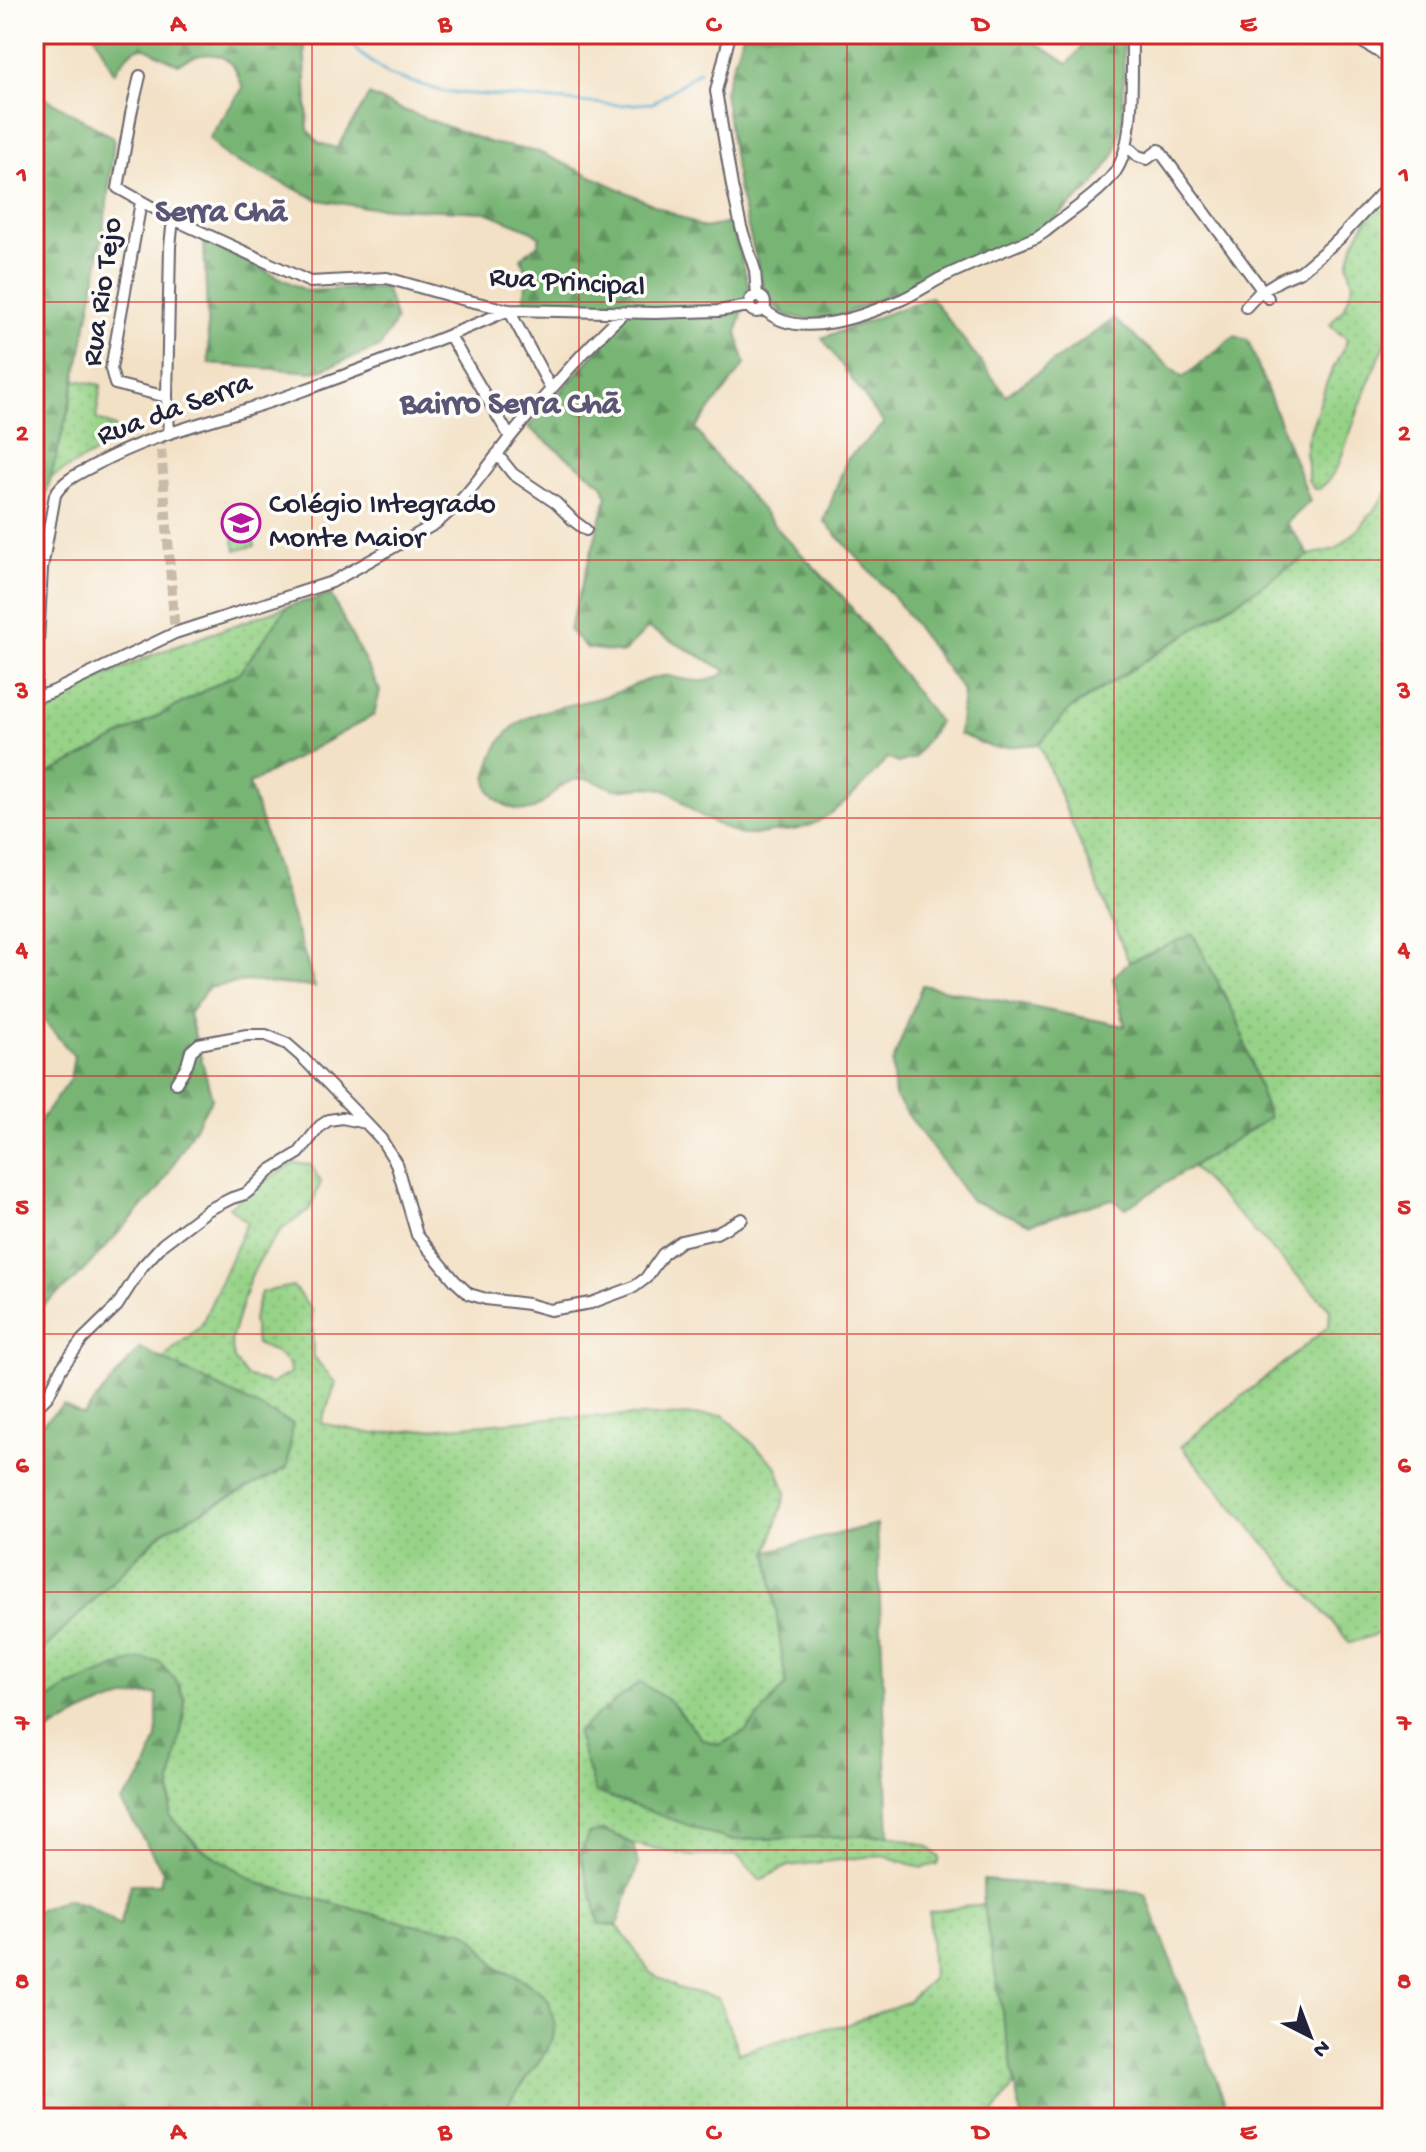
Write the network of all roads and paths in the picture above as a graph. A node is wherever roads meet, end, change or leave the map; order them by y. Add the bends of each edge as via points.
1 (730, 34) edge
2 (1132, 34) edge
3 (1349, 34) edge
4 (1392, 60) edge
5 (140, 76) dead end
6 (1127, 146) junction
7 (1392, 182) edge
8 (141, 202) junction
9 (173, 219) junction
10 (1266, 294) junction
11 (753, 301) junction
12 (1246, 307) dead end
13 (509, 310) junction
14 (624, 313) junction
15 (450, 336) junction
16 (551, 389) junction
17 (167, 397) junction
18 (164, 433) junction
19 (510, 437) junction
20 (497, 454) junction
21 (586, 530) dead end
22 (34, 698) edge
23 (176, 1083) dead end
24 (366, 1123) junction
25 (742, 1219) dead end
26 (34, 1410) edge

1 - 11 street via 716,91 732,186 755,270
2 - 6 street
3 - 4 street
5 - 8 street, Rua Principal via 118,188
6 - 10 street via 1147,159 1159,150
6 - 11 street, Rua Principal via 1110,178 1046,231 902,299 816,324 786,324 763,308 754,311
7 - 10 street via 1339,239
8 - 9 street, Rua Principal
8 - 17 street, Rua Rio Tejo via 111,369 115,384
9 - 13 street, Rua Principal via 310,282 387,278
9 - 17 street
10 - 12 street
11 - 14 street, Rua Principal via 718,311
13 - 14 street, Rua Principal
13 - 15 street, Rua da Serra
13 - 16 street
14 - 16 street
15 - 18 street, Rua da Serra via 271,402
15 - 19 street
16 - 19 street
17 - 18 street
18 - 22 street, Rua da Serra via 79,474 55,495 42,568
19 - 20 street
20 - 21 street via 513,474
20 - 22 street via 449,513 356,570 175,633
23 - 24 street via 199,1044 266,1035 303,1058
24 - 25 street via 396,1163 417,1235 469,1294 486,1299 550,1310 591,1303 634,1287 681,1241 716,1233
24 - 26 street via 329,1120 299,1153 245,1194 208,1210 163,1244 117,1306 82,1340

